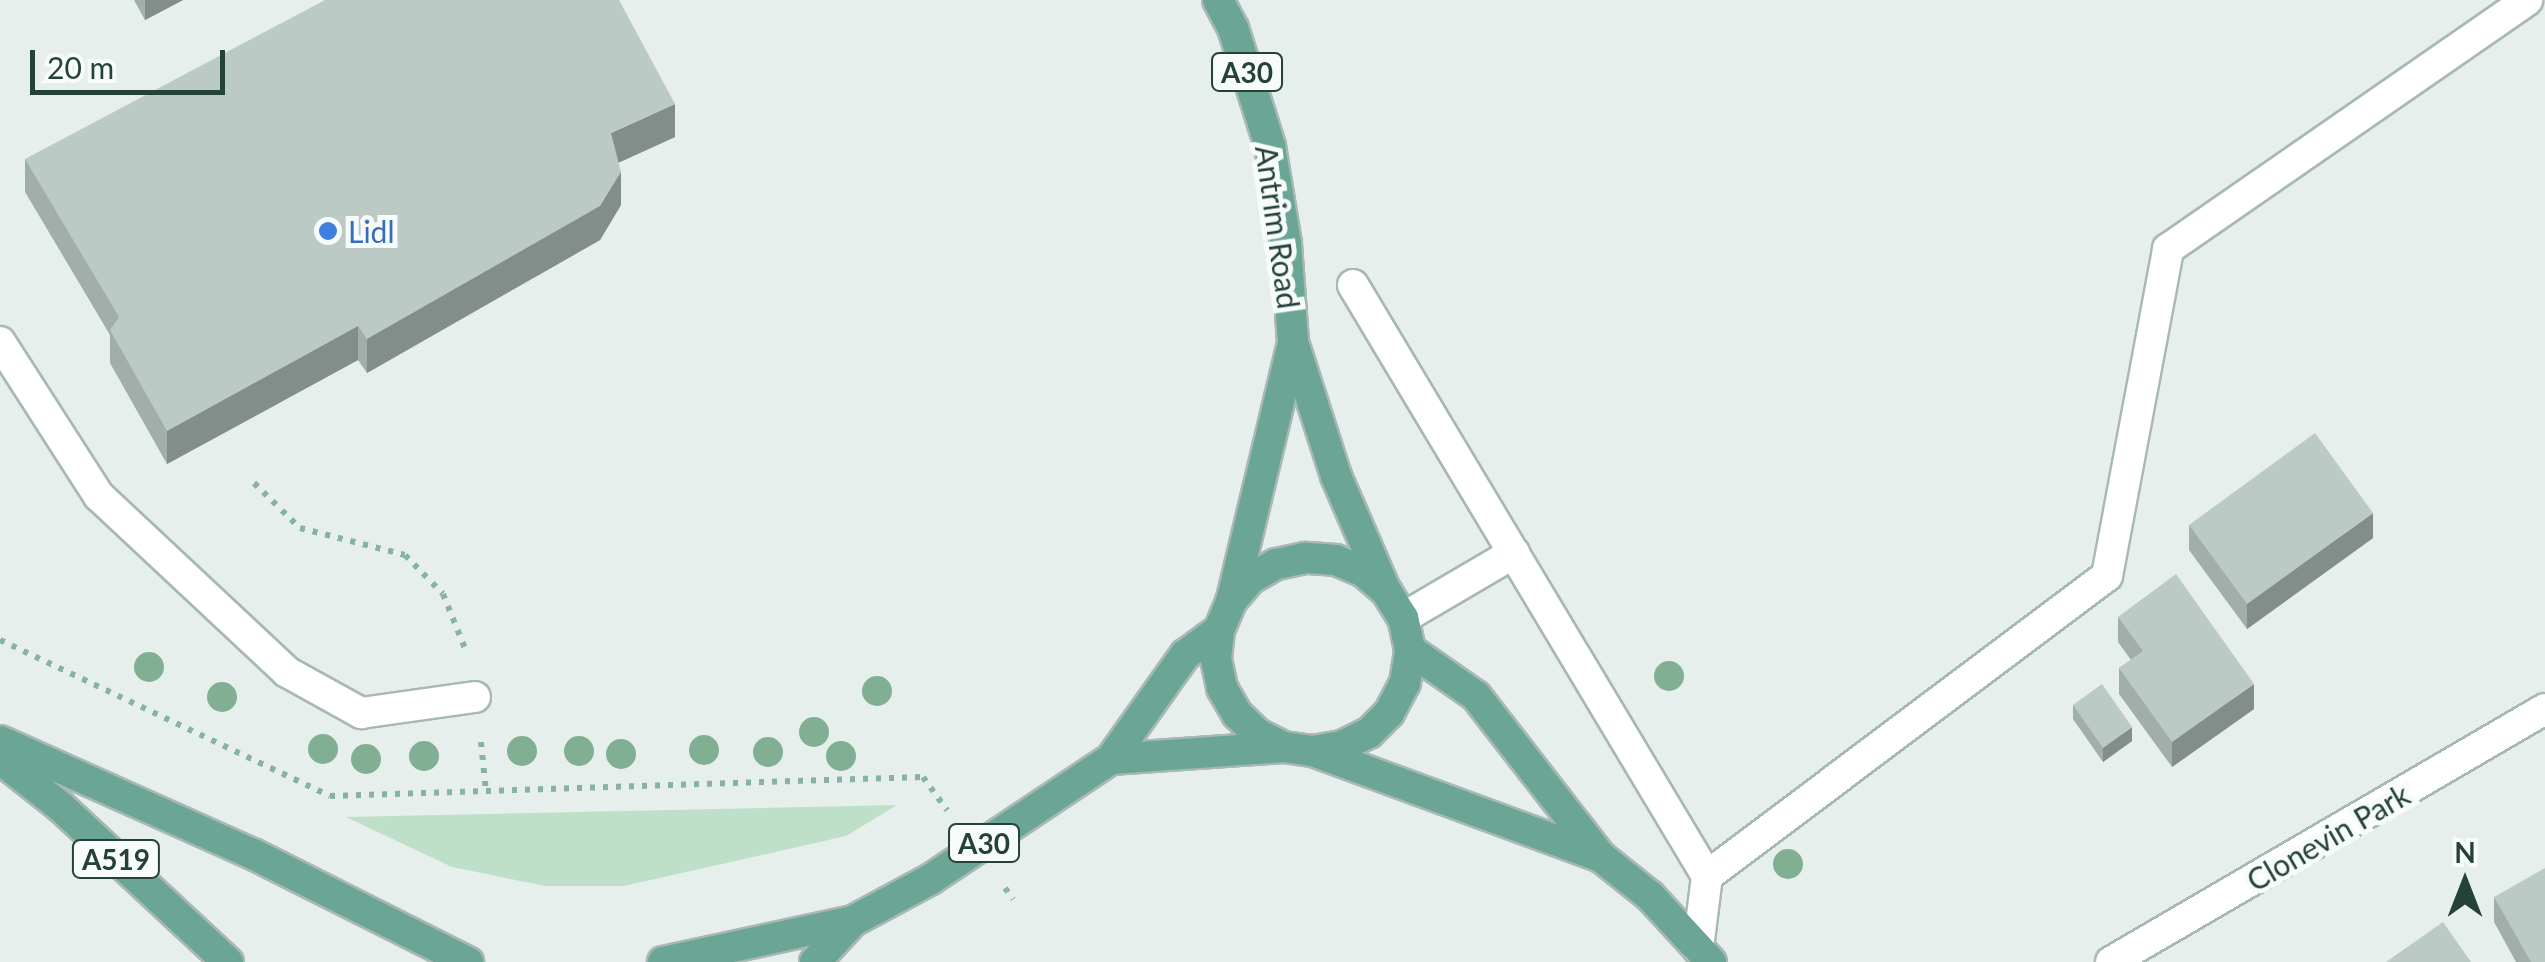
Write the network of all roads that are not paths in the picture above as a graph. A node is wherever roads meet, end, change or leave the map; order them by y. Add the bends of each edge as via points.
1 (1218, 0) edge
2 (2527, 0) edge
3 (1353, 285) dead end
4 (0, 342) edge
5 (1293, 342) junction
6 (1514, 553) junction
7 (1395, 605) junction
8 (1225, 616) junction
9 (1410, 650) junction
10 (475, 697) road end
11 (2545, 709) edge
12 (0, 741) edge
13 (1299, 749) junction
14 (0, 759) edge
15 (1111, 759) junction
16 (1601, 857) junction
17 (1707, 876) junction
18 (854, 921) junction
19 (1705, 955) edge
20 (228, 962) edge
21 (468, 962) edge
22 (663, 962) edge
23 (815, 962) edge
24 (2110, 962) edge

1 - 5 main road, Antrim Road / A30 via 1270,146
2 - 17 street via 2168,249 2107,576
3 - 6 street
4 - 10 street via 99,496 286,672 362,713
5 - 7 main road, Antrim Road / A30 via 1336,476
5 - 8 main road, Antrim Road / A30
6 - 7 street
6 - 17 street
7 - 8 main road, A30 via 1350,566 1305,558 1263,572
7 - 9 main road, A30
8 - 13 main road, A30 via 1216,659 1236,714 1258,734
8 - 15 main road, A30 via 1185,655
9 - 13 main road, A30 via 1405,683 1390,713 1369,733 1342,746
9 - 16 main road, A30 via 1476,696
11 - 24 street, Clonevin Park
12 - 21 main road, A519 via 252,854
13 - 15 main road, A30
13 - 16 main road, A30
14 - 20 main road, A519
15 - 18 main road, A30 via 932,879
16 - 19 main road, A30 via 1650,896
17 - 19 street
18 - 22 main road, A30
18 - 23 main road, A30

